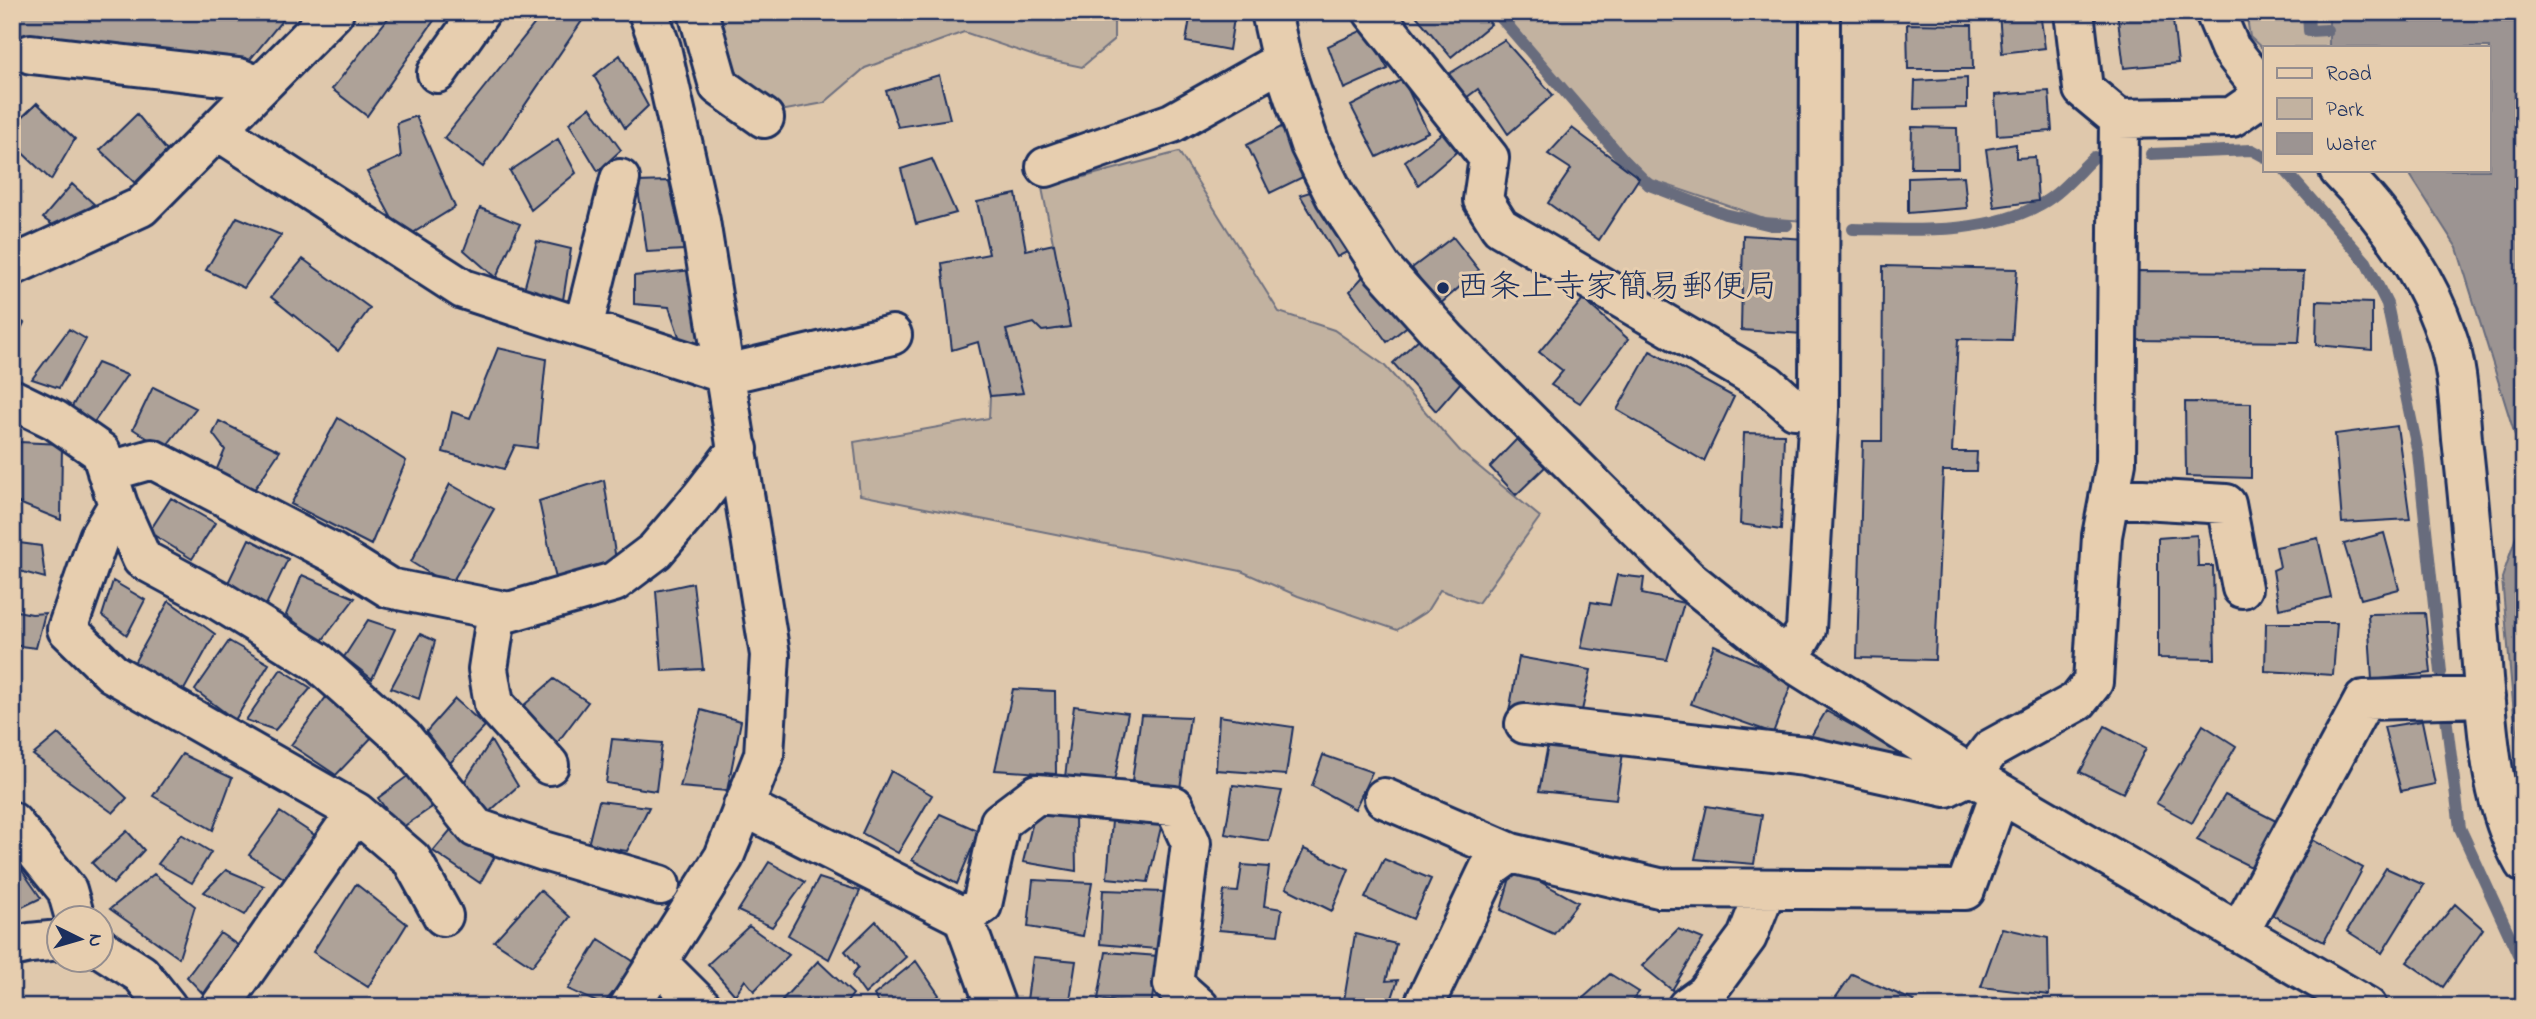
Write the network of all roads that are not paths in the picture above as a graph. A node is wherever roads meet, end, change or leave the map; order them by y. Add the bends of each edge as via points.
1 (334, 12) edge
2 (480, 12) edge
3 (649, 12) edge
4 (698, 12) edge
5 (1373, 12) edge
6 (1821, 12) edge
7 (2074, 12) edge
8 (2215, 12) edge
9 (1282, 15) edge
10 (31, 54) dead end
11 (1282, 61) junction
12 (437, 73) dead end
13 (260, 87) junction
14 (2263, 90) edge
15 (2263, 94) edge
16 (764, 118) dead end
17 (2119, 119) junction
18 (217, 130) junction
19 (1046, 167) dead end
20 (2341, 172) edge
21 (620, 179) dead end
22 (12, 266) edge
23 (583, 328) junction
24 (892, 335) dead end
25 (726, 374) junction
26 (12, 399) edge
27 (1819, 410) junction
28 (738, 449) junction
29 (112, 489) junction
30 (2109, 497) junction
31 (2242, 588) dead end
32 (497, 610) junction
33 (1788, 660) junction
34 (2484, 697) junction
35 (1525, 724) dead end
36 (549, 765) dead end
37 (1986, 783) junction
38 (1384, 798) dead end
39 (743, 806) junction
40 (356, 812) junction
41 (12, 822) edge
42 (1511, 853) junction
43 (2524, 863) edge
44 (660, 885) dead end
45 (1766, 889) junction
46 (71, 904) edge
47 (443, 916) dead end
48 (963, 917) junction
49 (2240, 931) junction
50 (46, 941) edge
51 (12, 947) edge
52 (116, 958) edge
53 (657, 962) junction
54 (167, 1007) edge
55 (220, 1007) edge
56 (629, 1007) edge
57 (702, 1007) edge
58 (996, 1007) edge
59 (1199, 1007) edge
60 (1423, 1007) edge
61 (1688, 1007) edge
62 (2367, 1007) edge

1 - 13 street
2 - 12 street
3 - 25 street via 700,221
4 - 16 street via 719,86
5 - 27 street via 1489,158 1483,200 1500,227 1767,384 1795,409
6 - 27 street
7 - 17 street via 2083,89
8 - 14 street via 2230,48
9 - 11 street
10 - 13 street via 239,78
11 - 19 street via 1172,123
11 - 33 street via 1310,145 1335,196 1382,268 1447,340 1688,579
13 - 18 street
15 - 17 street via 2232,117
17 - 30 street via 2116,449
18 - 22 street via 141,207
18 - 23 street via 463,289
20 - 34 street via 2396,237 2447,335 2468,488
21 - 23 street
23 - 25 street
24 - 25 street
25 - 28 street
26 - 29 street via 55,420 101,452
27 - 33 street via 1806,630
28 - 32 street via 655,551 614,582 509,612
28 - 39 street via 770,655 764,755
29 - 32 street via 152,459 333,553 389,588
29 - 40 street via 67,629 112,673
29 - 44 street via 142,559 318,662 403,738 477,828
30 - 31 street via 2226,504
30 - 37 street via 2102,536 2093,682 2078,702 1991,749
32 - 36 street via 488,669 494,704
33 - 37 street
34 - 43 street via 2498,801
34 - 49 street via 2364,700
35 - 37 street via 1805,756 1946,787
37 - 45 street via 1965,890
37 - 49 street
38 - 42 street
39 - 48 street
39 - 53 street via 724,857
40 - 47 street via 412,860
40 - 55 street
41 - 46 street via 67,890
42 - 45 street via 1659,888
42 - 60 street via 1489,869
45 - 61 street via 1746,937 1705,994
48 - 58 street
48 - 59 street via 982,905 1000,822 1037,794 1174,806 1191,843 1173,984
49 - 62 street
50 - 51 street
52 - 54 street via 141,974
53 - 56 street
53 - 57 street

